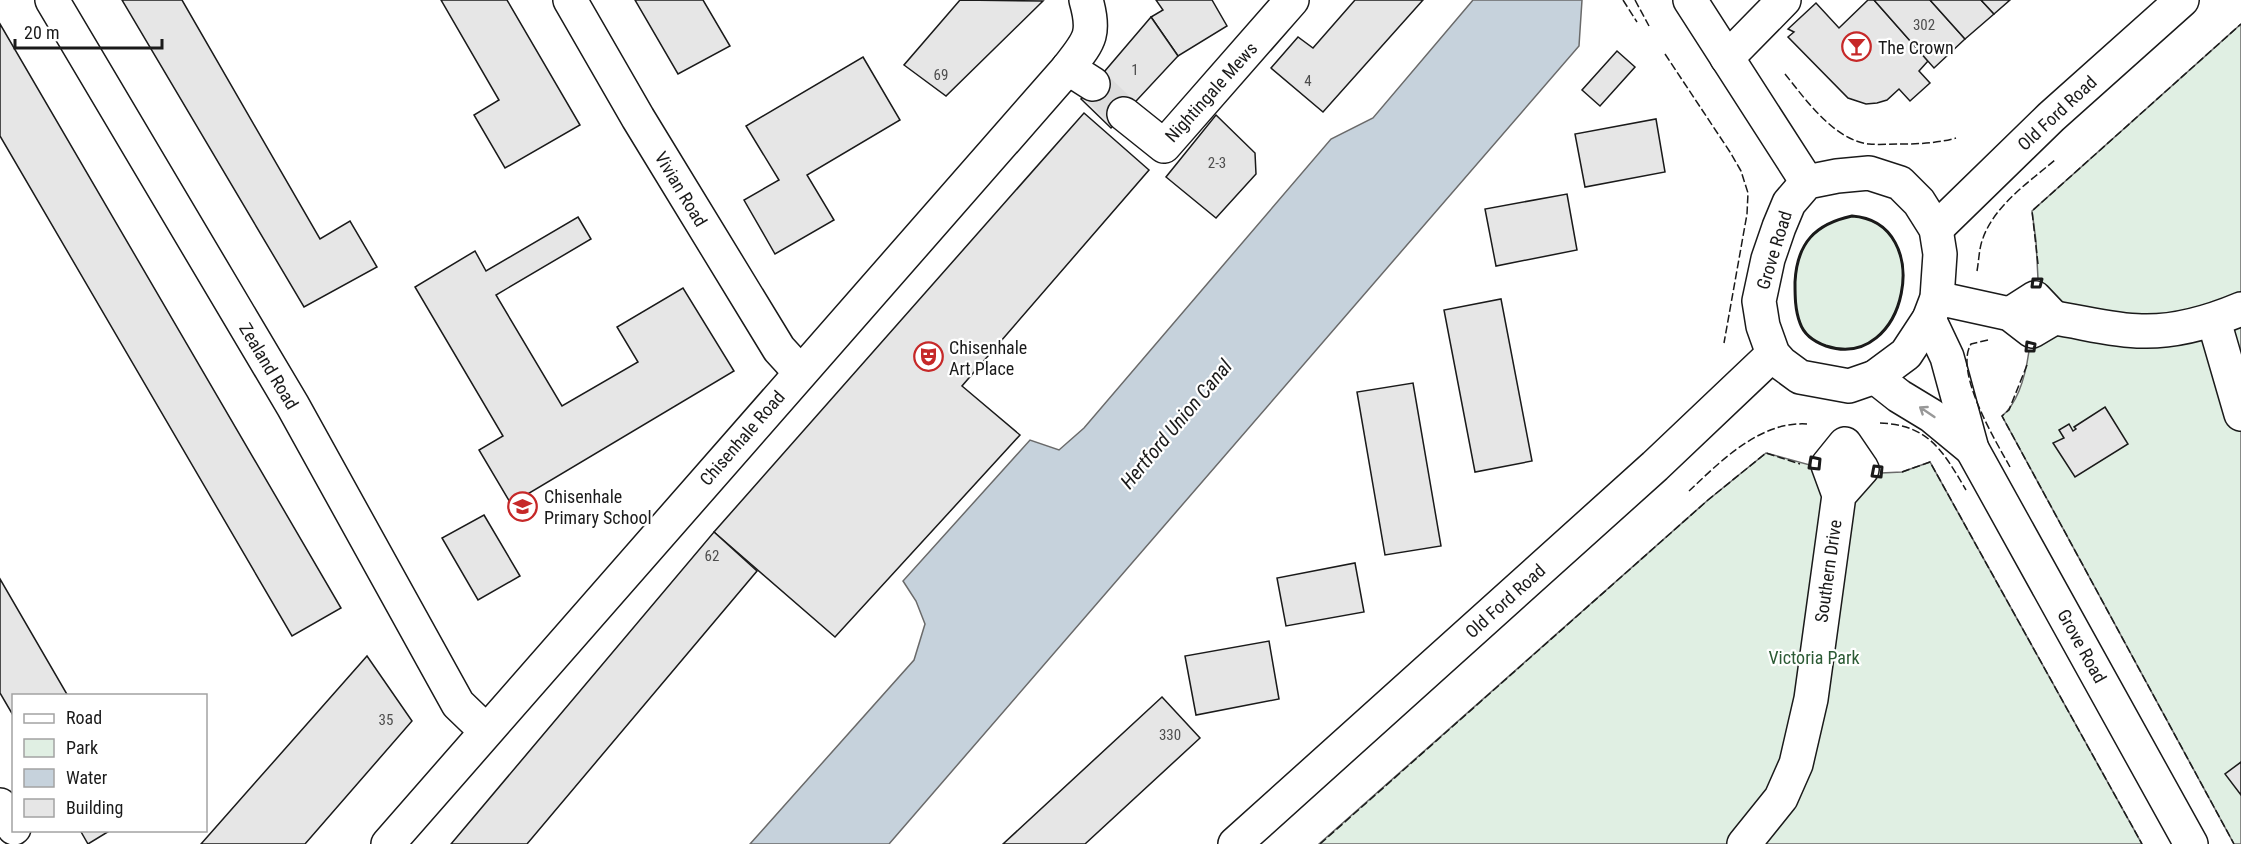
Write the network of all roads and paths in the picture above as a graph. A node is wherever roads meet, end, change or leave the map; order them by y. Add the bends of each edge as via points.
1 (52, 0) edge
2 (570, 0) edge
3 (1292, 0) edge
4 (1690, 0) edge
5 (1784, 0) edge
6 (2182, 0) edge
7 (1089, 14) edge
8 (1727, 58) junction
9 (1124, 114) tunnel mouth
10 (1807, 182) junction
11 (1936, 229) junction
12 (1933, 308) junction
13 (2228, 315) edge
14 (1773, 354) junction
15 (800, 372) junction
16 (1875, 377) junction
17 (2241, 414) edge
18 (1972, 449) junction
19 (1839, 495) dead end
20 (486, 731) junction
21 (0, 805) edge
22 (12, 826) edge
23 (387, 844) edge
24 (1235, 844) edge
25 (1744, 844) edge
26 (2191, 844) edge

1 - 20 street, Zealand Road via 293,406 458,704
2 - 15 street, Vivian Road via 779,349
3 - 9 street, Nightingale Mews via 1164,146
4 - 8 street
5 - 8 street
6 - 11 street, Old Ford Road via 2051,117
7 - 15 street, Chisenhale Road via 1089,42 1081,76
8 - 10 street
10 - 11 street, Grove Road via 1869,173 1900,183 1919,202
10 - 14 street, Grove Road via 1789,203 1766,270 1760,301 1763,326
11 - 12 street, Grove Road via 1940,254
12 - 13 street via 2010,314 2032,331 2054,318 2141,331 2178,328
12 - 16 street, Grove Road via 1906,354
12 - 18 street, Grove Road
13 - 17 street
14 - 16 street, Grove Road via 1800,377 1850,386
14 - 24 street, Old Ford Road via 1655,466
15 - 20 street, Chisenhale Road
18 -> 16 street, Grove Road
18 - 26 street, Grove Road
19 - 25 street, Southern Drive via 1811,699 1796,764 1781,798
20 - 23 street, Chisenhale Road
21 - 22 street

